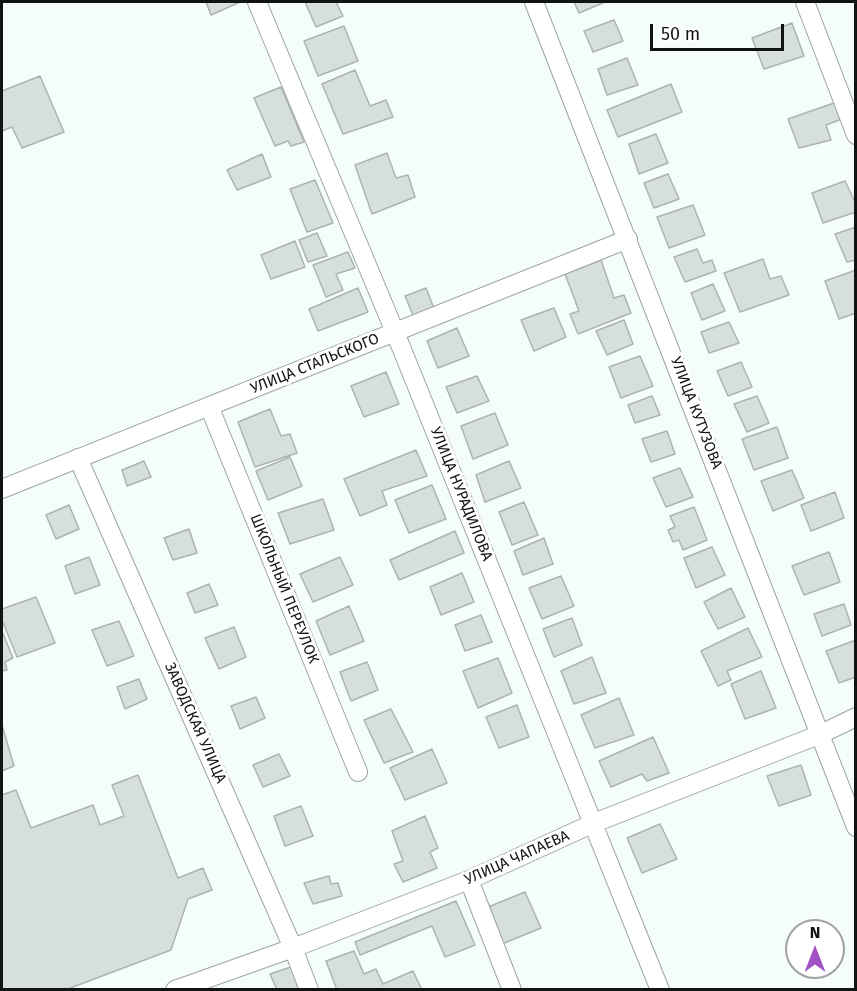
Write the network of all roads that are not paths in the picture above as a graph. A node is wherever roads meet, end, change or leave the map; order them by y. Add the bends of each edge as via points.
1 (257, 2) edge
2 (534, 2) edge
3 (805, 2) edge
4 (855, 135) edge
5 (628, 239) junction
6 (395, 332) junction
7 (209, 406) junction
8 (78, 458) junction
9 (2, 489) edge
10 (855, 717) edge
11 (821, 734) junction
12 (358, 772) dead end
13 (594, 823) junction
14 (855, 827) edge
15 (469, 880) junction
16 (294, 948) junction
17 (175, 990) edge
18 (309, 990) edge
19 (512, 990) edge
20 (660, 990) edge

1 - 6 street, УЛИЦА НУРАДИЛОВА
2 - 5 street, УЛИЦА КУТУЗОВА
3 - 4 street
5 - 6 street, УЛИЦА СТАЛЬСКОГО
5 - 11 street, УЛИЦА КУТУЗОВА
6 - 7 street, УЛИЦА СТАЛЬСКОГО
6 - 13 street, УЛИЦА НУРАДИЛОВА
7 - 8 street, УЛИЦА СТАЛЬСКОГО
7 - 12 street, ШКОЛЬНЫЙ ПЕРЕУЛОК
8 - 9 street, УЛИЦА СТАЛЬСКОГО
8 - 16 street, ЗАВОДСКАЯ УЛИЦА
10 - 11 street, УЛИЦА ЧАПАЕВА
11 - 13 street, УЛИЦА ЧАПАЕВА
11 - 14 street, УЛИЦА КУТУЗОВА
13 - 15 street, УЛИЦА ЧАПАЕВА
13 - 20 street, УЛИЦА НУРАДИЛОВА
15 - 16 street, УЛИЦА ЧАПАЕВА
15 - 19 street
16 - 17 street, УЛИЦА ЧАПАЕВА
16 - 18 street, ЗАВОДСКАЯ УЛИЦА

